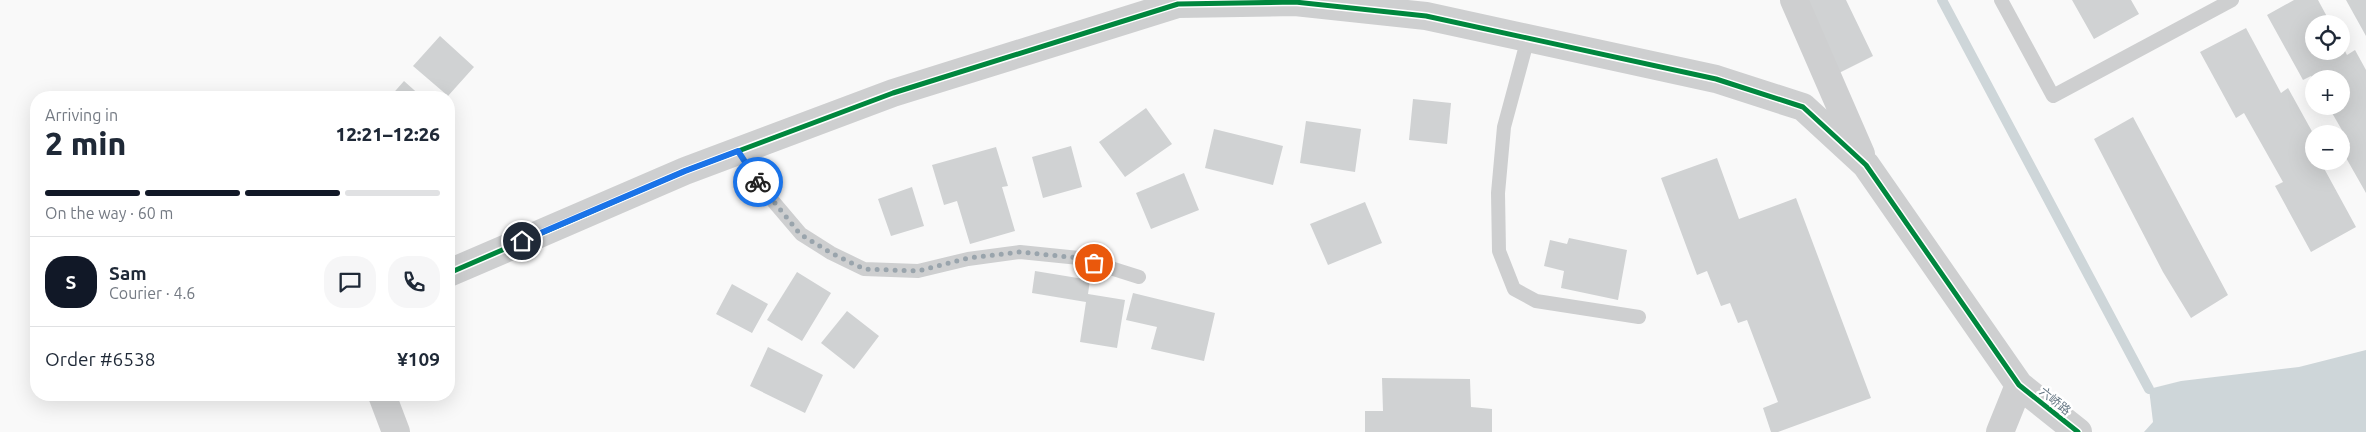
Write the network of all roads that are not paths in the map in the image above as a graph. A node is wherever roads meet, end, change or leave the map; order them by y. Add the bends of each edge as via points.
1 (1794, 0) edge
2 (2001, 0) edge
3 (2232, 0) edge
4 (1528, 38) junction
5 (738, 151) junction
6 (1866, 165) junction
7 (455, 270) edge
8 (1139, 278) dead end
9 (1639, 318) dead end
10 (2019, 385) junction
11 (384, 401) edge
12 (396, 432) edge
13 (2000, 432) edge
14 (2078, 432) edge

1 - 6 street
2 - 3 lane via 2052,96
4 - 5 street via 1426,16 1295,2 1178,4 893,93
4 - 6 street via 1716,78 1803,107
4 - 9 lane via 1504,128 1498,193 1499,251 1514,289 1536,301
5 - 7 street
5 - 8 lane via 800,234 864,269 918,271 968,258 1020,252 1079,258
6 - 10 street, 六峤路
10 - 13 street
10 - 14 street, 六峤路
11 - 12 street

